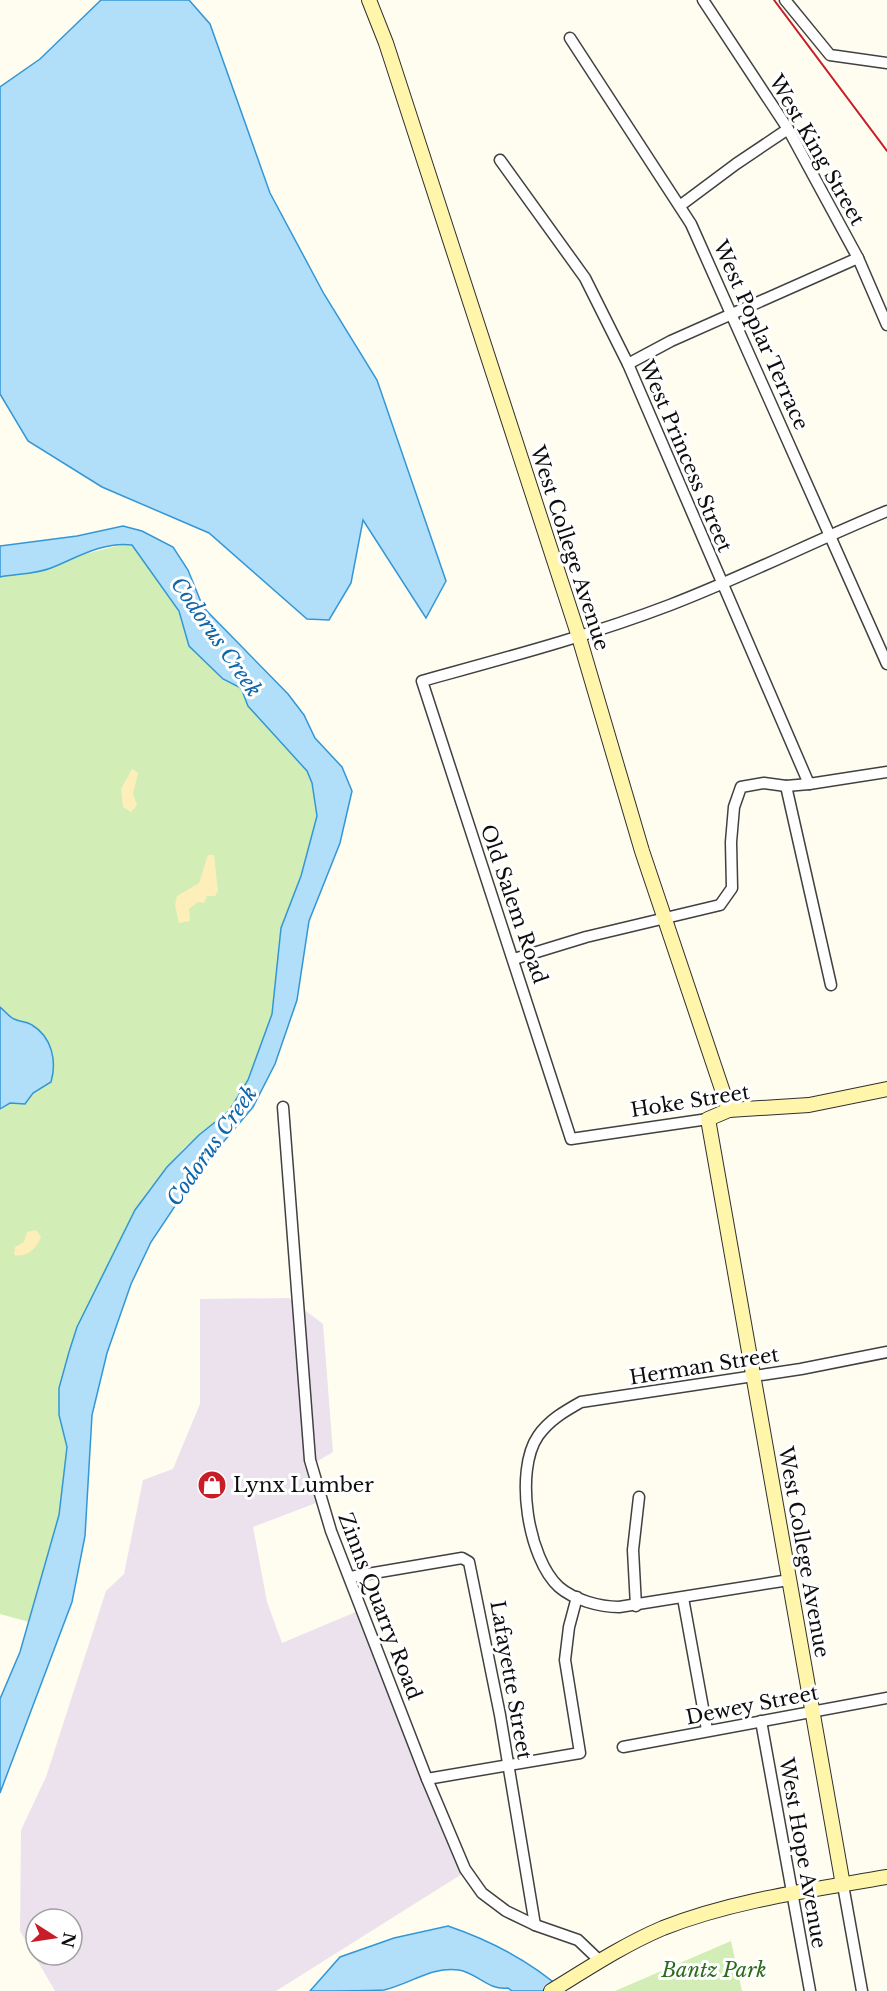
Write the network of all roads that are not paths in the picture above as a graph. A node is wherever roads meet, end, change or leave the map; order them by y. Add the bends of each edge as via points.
1 (369, 0) edge
2 (703, 0) edge
3 (785, 0) edge
4 (570, 38) dead end
5 (887, 63) edge
6 (788, 129) junction
7 (500, 160) dead end
8 (681, 206) junction
9 (858, 258) junction
10 (732, 314) junction
11 (887, 325) edge
12 (628, 364) junction
13 (887, 511) edge
14 (829, 535) junction
15 (722, 584) junction
16 (579, 637) junction
17 (887, 664) edge
18 (887, 772) edge
19 (809, 784) junction
20 (786, 786) junction
21 (665, 916) junction
22 (514, 959) junction
23 (831, 985) dead end
24 (887, 1089) edge
25 (283, 1107) dead end
26 (729, 1110) junction
27 (708, 1119) junction
28 (571, 1139) joint
29 (887, 1352) edge
30 (752, 1376) junction
31 (639, 1497) dead end
32 (350, 1577) junction
33 (789, 1580) junction
34 (577, 1597) junction
35 (683, 1598) junction
36 (636, 1606) junction
37 (887, 1698) edge
38 (813, 1710) junction
39 (761, 1721) junction
40 (707, 1730) junction
41 (623, 1747) dead end
42 (508, 1765) junction
43 (427, 1779) junction
44 (887, 1877) edge
45 (843, 1885) junction
46 (793, 1894) junction
47 (535, 1925) junction
48 (600, 1961) junction
49 (551, 1991) edge
50 (810, 1991) edge
51 (862, 1991) edge

1 - 16 street, West College Avenue
2 - 6 street, West King Street
3 - 5 street via 830,55
4 - 8 street, West Poplar Terrace
6 - 8 street
6 - 9 street, West King Street
7 - 12 street, West Princess Street via 585,278
8 - 10 street, West Poplar Terrace
9 - 10 street
9 - 11 street, West King Street
10 - 12 street
10 - 14 street, West Poplar Terrace
12 - 15 street, West Princess Street
13 - 14 street
14 - 15 street
14 - 17 street, West Poplar Terrace
15 - 16 street
15 - 19 street, West Princess Street
16 - 21 street, West College Avenue via 642,852
16 - 22 street, Old Salem Road via 422,681
18 - 19 street
19 - 20 street
20 - 21 street via 764,783 741,788 734,807 732,888 720,905
20 - 23 street
21 - 22 street
21 - 26 street, West College Avenue
22 - 28 street, Old Salem Road
24 - 26 street, Hoke Street via 809,1105
25 - 32 street, Zinns Quarry Road via 310,1460 318,1494
26 - 27 street, Hoke Street
27 - 28 street, Hoke Street
27 - 30 street, West College Avenue
29 - 30 street, Herman Street
30 - 33 street, West College Avenue
30 - 34 street, Herman Street via 582,1402 564,1411 537,1437 526,1476 535,1545 560,1588
31 - 36 street via 633,1550
32 - 42 street, Lafayette Street via 462,1558 469,1562
32 - 43 street, Zinns Quarry Road
33 - 35 street
33 - 38 street, West College Avenue
34 - 36 street via 603,1607
34 - 42 street via 565,1660 580,1754
35 - 36 street
35 - 40 street
37 - 38 street, Dewey Street
38 - 39 street, Dewey Street
38 - 45 street, West College Avenue
39 - 40 street, Dewey Street
39 - 46 street, West Hope Avenue
40 - 41 street, Dewey Street
42 - 43 street
42 - 47 street, Lafayette Street
43 - 47 street, Zinns Quarry Road via 465,1869 482,1893 506,1911
44 - 45 street
45 - 46 street
45 - 51 street, West College Avenue
46 - 48 street via 700,1915 662,1929
46 - 50 street, West Hope Avenue
47 - 48 street, Zinns Quarry Road via 578,1940
48 - 49 street

